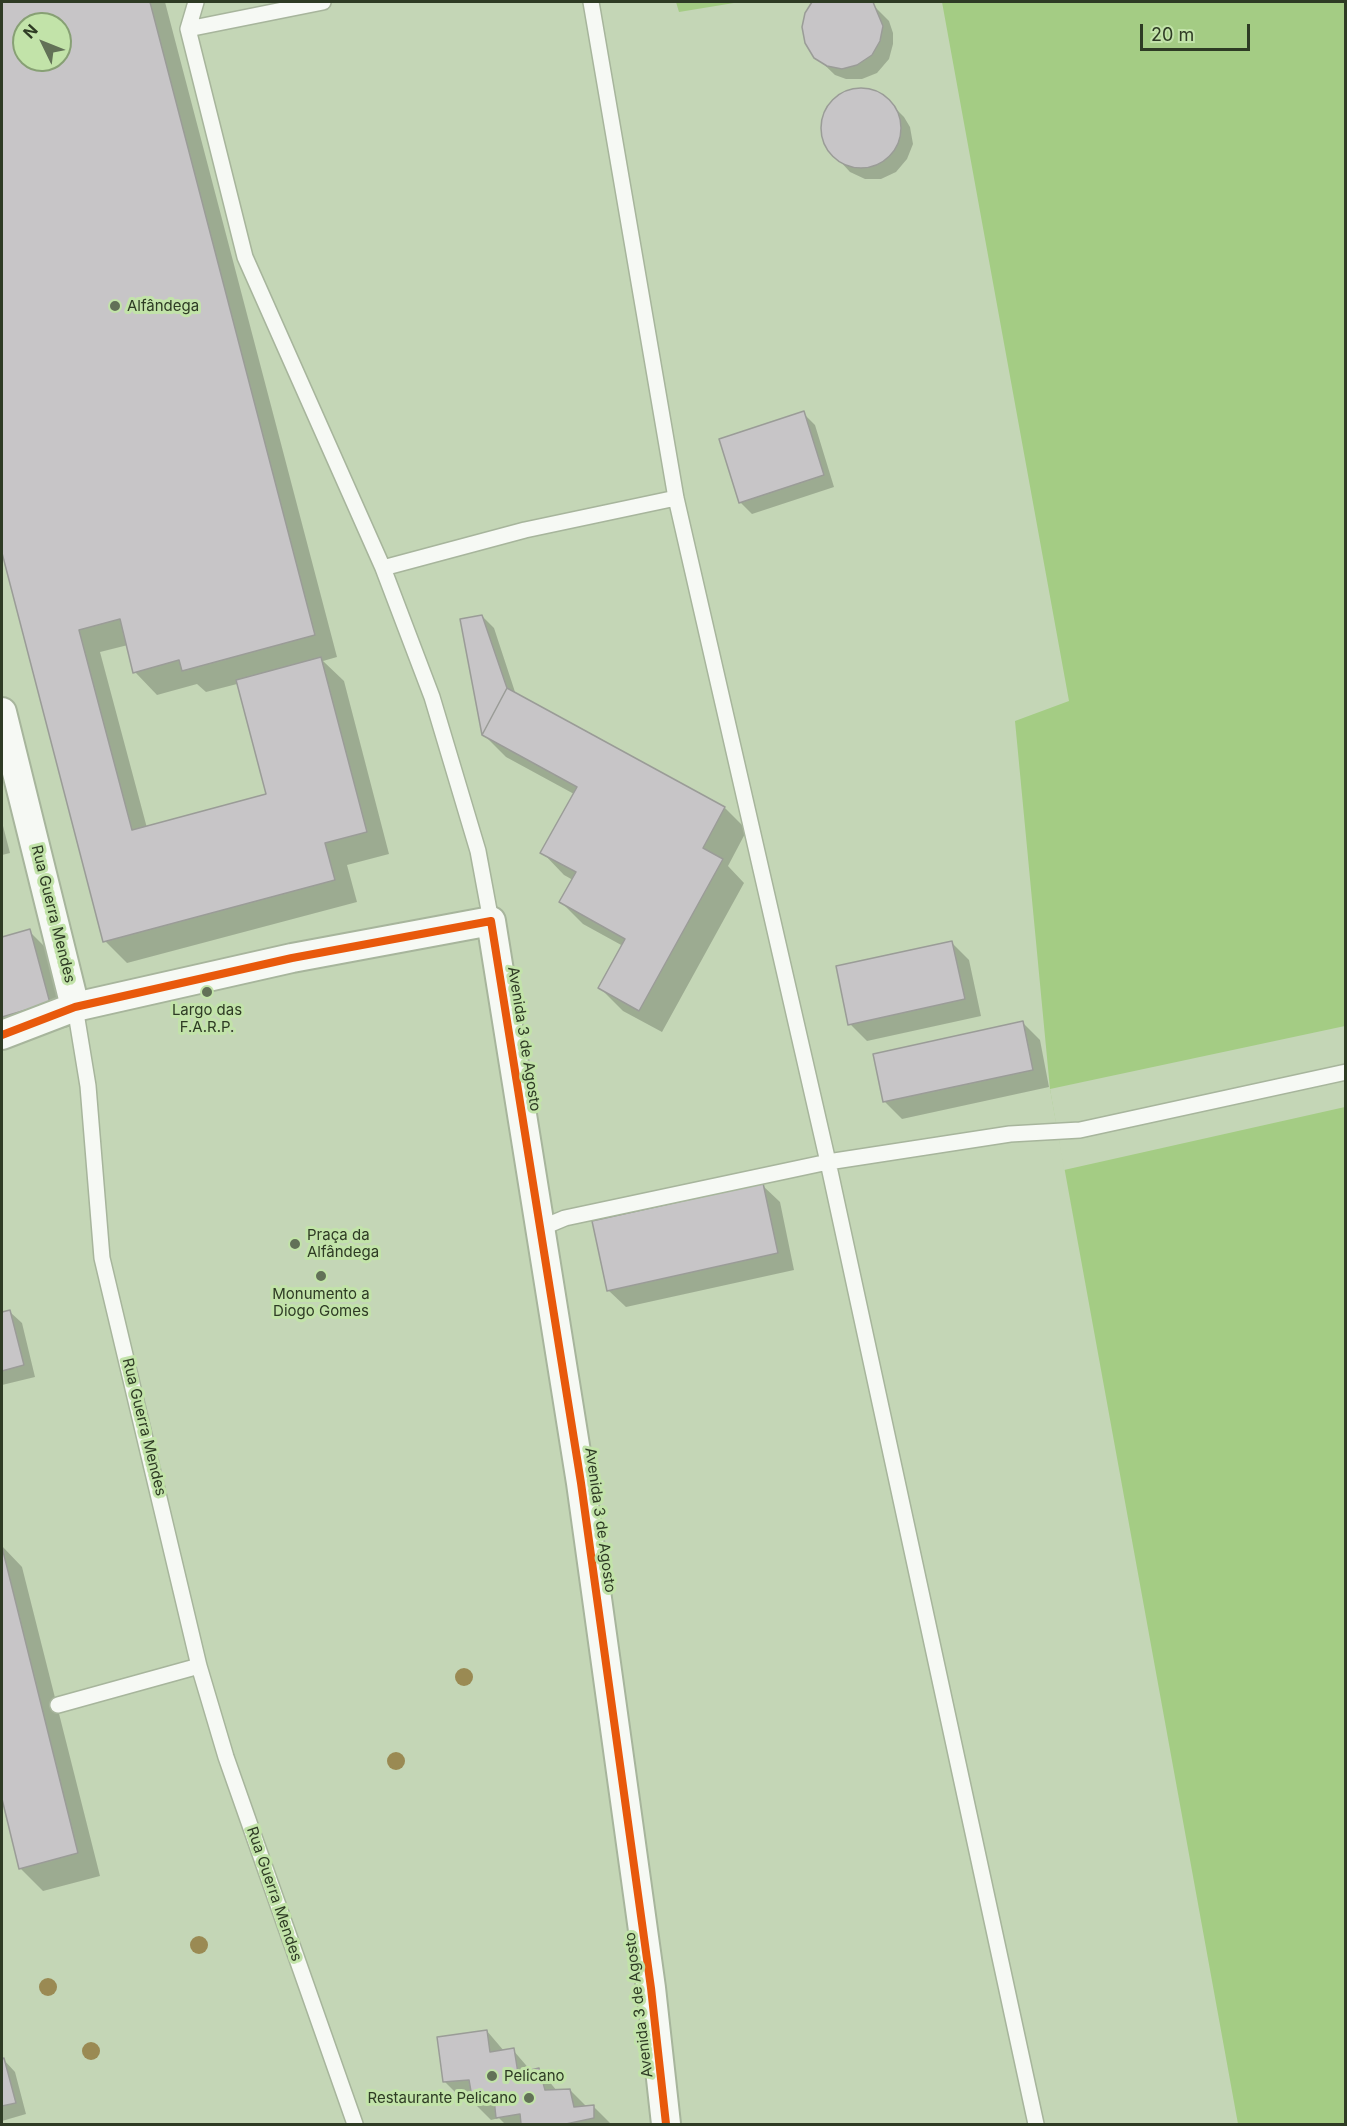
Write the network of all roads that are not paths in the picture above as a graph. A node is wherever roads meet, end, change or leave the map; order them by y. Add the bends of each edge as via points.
1 (196, 2) edge
2 (323, 2) edge
3 (591, 2) edge
4 (188, 28) junction
5 (676, 498) junction
6 (383, 568) junction
7 (2, 712) edge
8 (491, 921) junction
9 (75, 1007) junction
10 (2, 1035) edge
11 (1346, 1072) edge
12 (828, 1162) junction
13 (541, 1228) junction
14 (199, 1665) junction
15 (58, 1705) dead end
16 (355, 2124) edge
17 (666, 2124) edge
18 (1036, 2124) edge

1 - 4 lane
2 - 4 lane
3 - 5 lane
4 - 6 lane via 244,257
5 - 6 lane via 525,530
5 - 12 lane
6 - 8 lane via 432,697 478,850
7 - 9 street, Rua Guerra Mendes
8 - 9 street via 292,958
8 - 13 street, Avenida 3 de Agosto
9 - 10 street
9 - 14 lane, Rua Guerra Mendes via 88,1086 102,1258
11 - 12 lane via 1080,1130 1010,1134
12 - 13 lane via 566,1218
12 - 18 lane
13 - 17 street, Avenida 3 de Agosto via 619,1744
14 - 15 lane
14 - 16 lane, Rua Guerra Mendes via 226,1757

